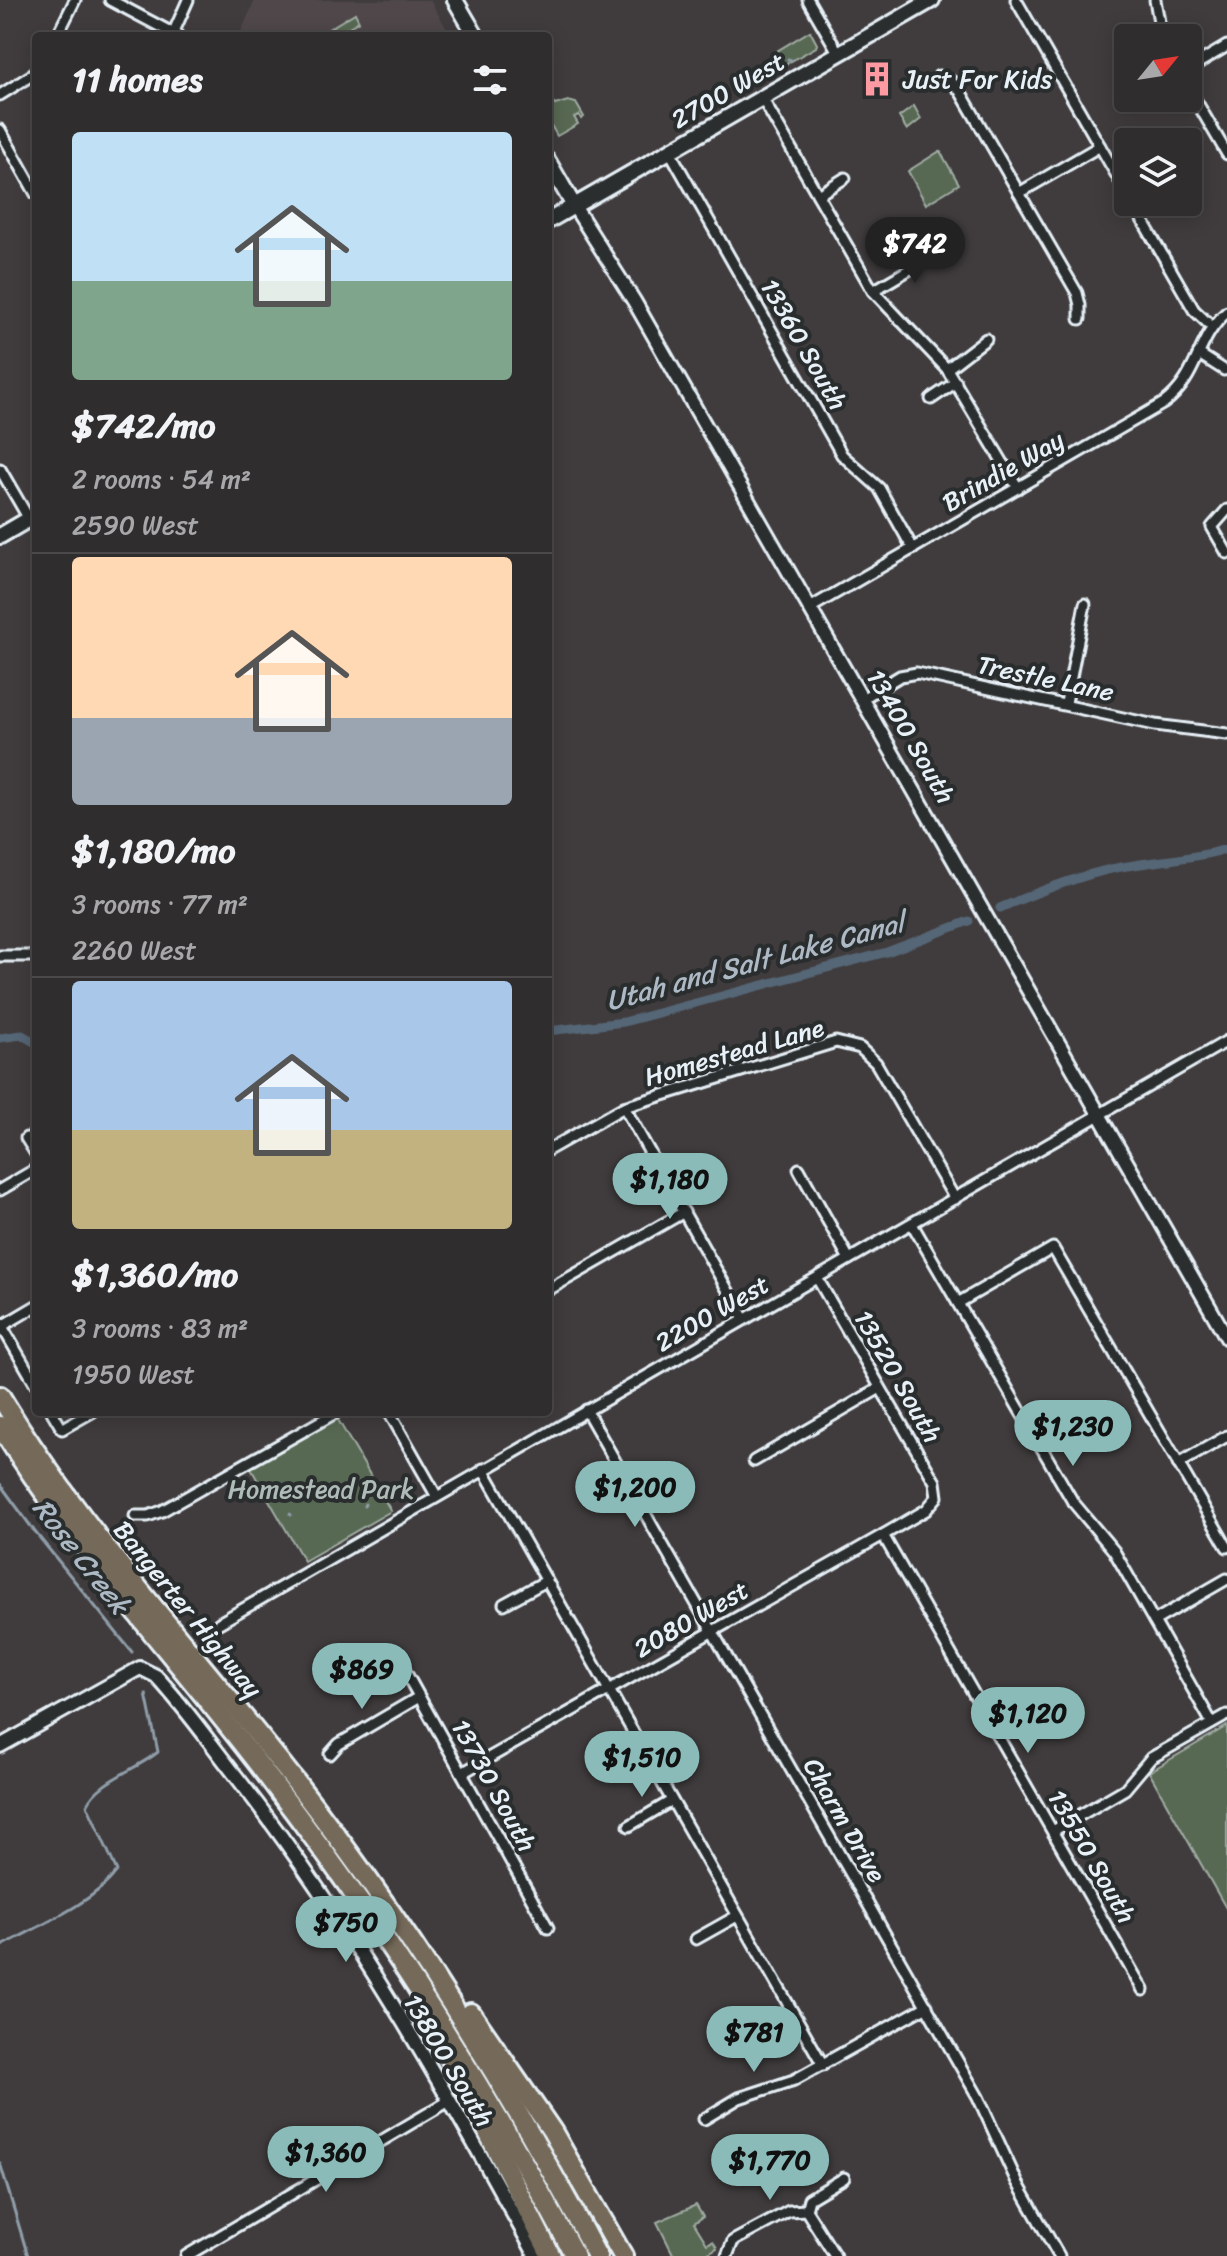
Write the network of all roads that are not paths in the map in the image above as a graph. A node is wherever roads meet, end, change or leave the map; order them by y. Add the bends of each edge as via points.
1 (75, 0) edge
2 (110, 0) edge
3 (188, 0) edge
4 (455, 0) edge
5 (808, 0) edge
6 (932, 0) edge
7 (1016, 0) edge
8 (1155, 0) edge
9 (1159, 24) edge
10 (59, 32) edge
11 (169, 32) edge
12 (176, 32) edge
13 (474, 32) edge
14 (1227, 46) edge
15 (839, 54) junction
16 (1202, 61) edge
17 (32, 75) edge
18 (939, 76) dead end
19 (0, 95) edge
20 (762, 98) junction
21 (1202, 111) edge
22 (0, 130) edge
23 (1100, 146) junction
24 (670, 152) junction
25 (1227, 154) edge
26 (552, 168) edge
27 (1114, 170) edge
28 (845, 178) dead end
29 (32, 187) edge
30 (1019, 193) junction
31 (818, 195) junction
32 (574, 206) junction
33 (1140, 216) edge
34 (552, 219) edge
35 (933, 249) dead end
36 (873, 291) junction
37 (1227, 312) edge
38 (1080, 319) dead end
39 (1212, 327) junction
40 (986, 339) dead end
41 (1199, 354) junction
42 (947, 369) junction
43 (1224, 370) dead end
44 (956, 382) junction
45 (931, 399) dead end
46 (0, 469) edge
47 (1018, 488) junction
48 (1227, 510) edge
49 (32, 517) edge
50 (0, 536) edge
51 (913, 549) junction
52 (1227, 553) edge
53 (1085, 604) dead end
54 (810, 608) junction
55 (862, 699) junction
56 (1066, 703) junction
57 (1227, 734) edge
58 (0, 956) edge
59 (32, 956) edge
60 (1227, 1041) edge
61 (624, 1107) junction
62 (1099, 1117) junction
63 (26, 1138) dead end
64 (32, 1148) edge
65 (552, 1148) edge
66 (799, 1169) dead end
67 (32, 1171) edge
68 (0, 1190) edge
69 (955, 1199) junction
70 (684, 1212) junction
71 (912, 1224) junction
72 (849, 1259) junction
73 (817, 1278) junction
74 (552, 1288) edge
75 (958, 1303) junction
76 (32, 1308) edge
77 (744, 1319) junction
78 (1, 1324) edge
79 (1227, 1338) edge
80 (32, 1378) edge
81 (880, 1388) junction
82 (0, 1396) edge
83 (586, 1410) junction
84 (54, 1416) edge
85 (85, 1416) edge
86 (330, 1416) edge
87 (391, 1416) edge
88 (0, 1426) edge
89 (1227, 1436) edge
90 (754, 1461) dead end
91 (1178, 1464) junction
92 (483, 1469) junction
93 (436, 1495) junction
94 (937, 1497) joint
95 (135, 1516) dead end
96 (883, 1535) junction
97 (1227, 1547) edge
98 (1227, 1579) edge
99 (546, 1581) junction
100 (504, 1604) dead end
101 (1154, 1621) junction
102 (219, 1623) dead end
103 (712, 1632) junction
104 (401, 1664) dead end
105 (609, 1691) junction
106 (419, 1697) junction
107 (1227, 1715) edge
108 (1212, 1723) junction
109 (0, 1746) edge
110 (330, 1754) dead end
111 (462, 1773) junction
112 (671, 1801) junction
113 (629, 1826) dead end
114 (1053, 1831) junction
115 (375, 1891) junction
116 (737, 1916) junction
117 (548, 1928) dead end
118 (385, 1938) junction
119 (696, 1939) dead end
120 (1143, 1990) dead end
121 (927, 2006) junction
122 (823, 2065) junction
123 (449, 2101) junction
124 (704, 2119) dead end
125 (844, 2178) dead end
126 (806, 2210) junction
127 (186, 2256) edge
128 (536, 2256) edge
129 (551, 2256) edge
130 (575, 2256) edge
131 (597, 2256) edge
132 (623, 2256) edge
133 (727, 2256) edge
134 (835, 2256) edge
135 (1059, 2256) edge

1 - 10 street
2 - 11 street
3 - 12 street
4 - 13 main road
5 - 15 street
6 - 15 main road, 2700 West
7 - 23 street
8 - 9 street
14 - 16 street
15 - 20 main road, 2700 West
17 - 19 street
18 - 30 street via 960,91
20 - 24 main road, 2700 West
20 - 31 street
21 - 25 street
22 - 29 street
23 - 27 street
23 - 30 street
24 - 32 main road, 2700 West
24 - 51 street, 13360 South via 842,455 879,488
26 - 32 main road, 13400 South
28 - 31 street
30 - 38 street via 1077,293
31 - 36 street
32 - 34 main road, 2700 West
32 - 54 street, 13400 South
33 - 39 street via 1194,310
35 - 36 street
36 - 42 street
37 - 39 street, Brindie Way
39 - 41 street, Brindie Way
40 - 42 street
41 - 43 street
41 - 47 street, Brindie Way via 1191,375 1171,398
42 - 44 street
44 - 45 street
44 - 47 street
46 - 49 street
47 - 51 street, Brindie Way
48 - 52 street via 1212,527
49 - 50 main road
51 - 54 street, Brindie Way
53 - 56 street
54 - 55 street, 13400 South
55 - 56 street, Trestle Lane via 900,676 917,673
55 - 62 street, 13400 South
56 - 57 street, Trestle Lane via 1155,725
58 - 59 street
60 - 62 street, 2200 West
61 - 65 street, Homestead Lane
61 - 69 street, Homestead Lane via 836,1042 860,1048 876,1063
61 - 70 street
62 - 69 street, 2200 West
62 - 79 street, 13400 South
63 - 64 street
66 - 72 street
67 - 68 street
69 - 71 street, 2200 West
70 - 74 street
70 - 77 street
71 - 72 street, 2200 West
71 - 75 street
72 - 73 street, 2200 West
73 - 77 street, 2200 West
73 - 81 street, 13520 South
75 - 91 street via 1053,1248
75 - 101 street via 1073,1502 1114,1551
76 - 78 street
77 - 83 street, 2200 West
78 - 80 street
81 - 90 street
81 - 94 street, 13520 South via 935,1482
82 - 115 highway, Bangerter Highway via 80,1515 295,1781
83 - 92 street, 2200 West
83 - 103 street, Charm Drive
84 - 85 street via 62,1429
86 - 95 street via 162,1511
87 - 93 street
88 - 118 highway, Bangerter Highway via 57,1510 271,1780
89 - 91 street
91 - 97 street
92 - 93 street, 2200 West
92 - 99 street
93 - 102 street, 2200 West
94 - 96 street, 2080 West via 926,1510
96 - 103 street, 2080 West
96 - 114 street, 13550 South
98 - 101 street
99 - 100 street
99 - 105 street
101 - 108 street
103 - 105 street, 2080 West
103 - 121 street, Charm Drive
104 - 106 street, 13730 South
105 - 111 street, 2080 West
105 - 112 street
106 - 110 street
106 - 111 street, 13730 South
107 - 108 street
108 - 114 street via 1151,1758 1125,1789
109 - 123 street, 13800 South via 140,1668 151,1672 310,1876
111 - 117 street, 13730 South
112 - 113 street
112 - 116 street
114 - 120 street, 13550 South
115 - 131 highway, Bangerter Highway via 489,2064
115 - 132 highway via 436,1964 533,2101
116 - 119 street
116 - 122 street
118 - 129 highway
118 - 130 highway, Bangerter Highway via 484,2095
121 - 122 street
121 - 135 street, Charm Drive
122 - 124 street via 739,2098
123 - 127 street
123 - 128 street, 13800 South
125 - 126 street via 809,2199
126 - 133 street via 789,2211 733,2241
126 - 134 street

